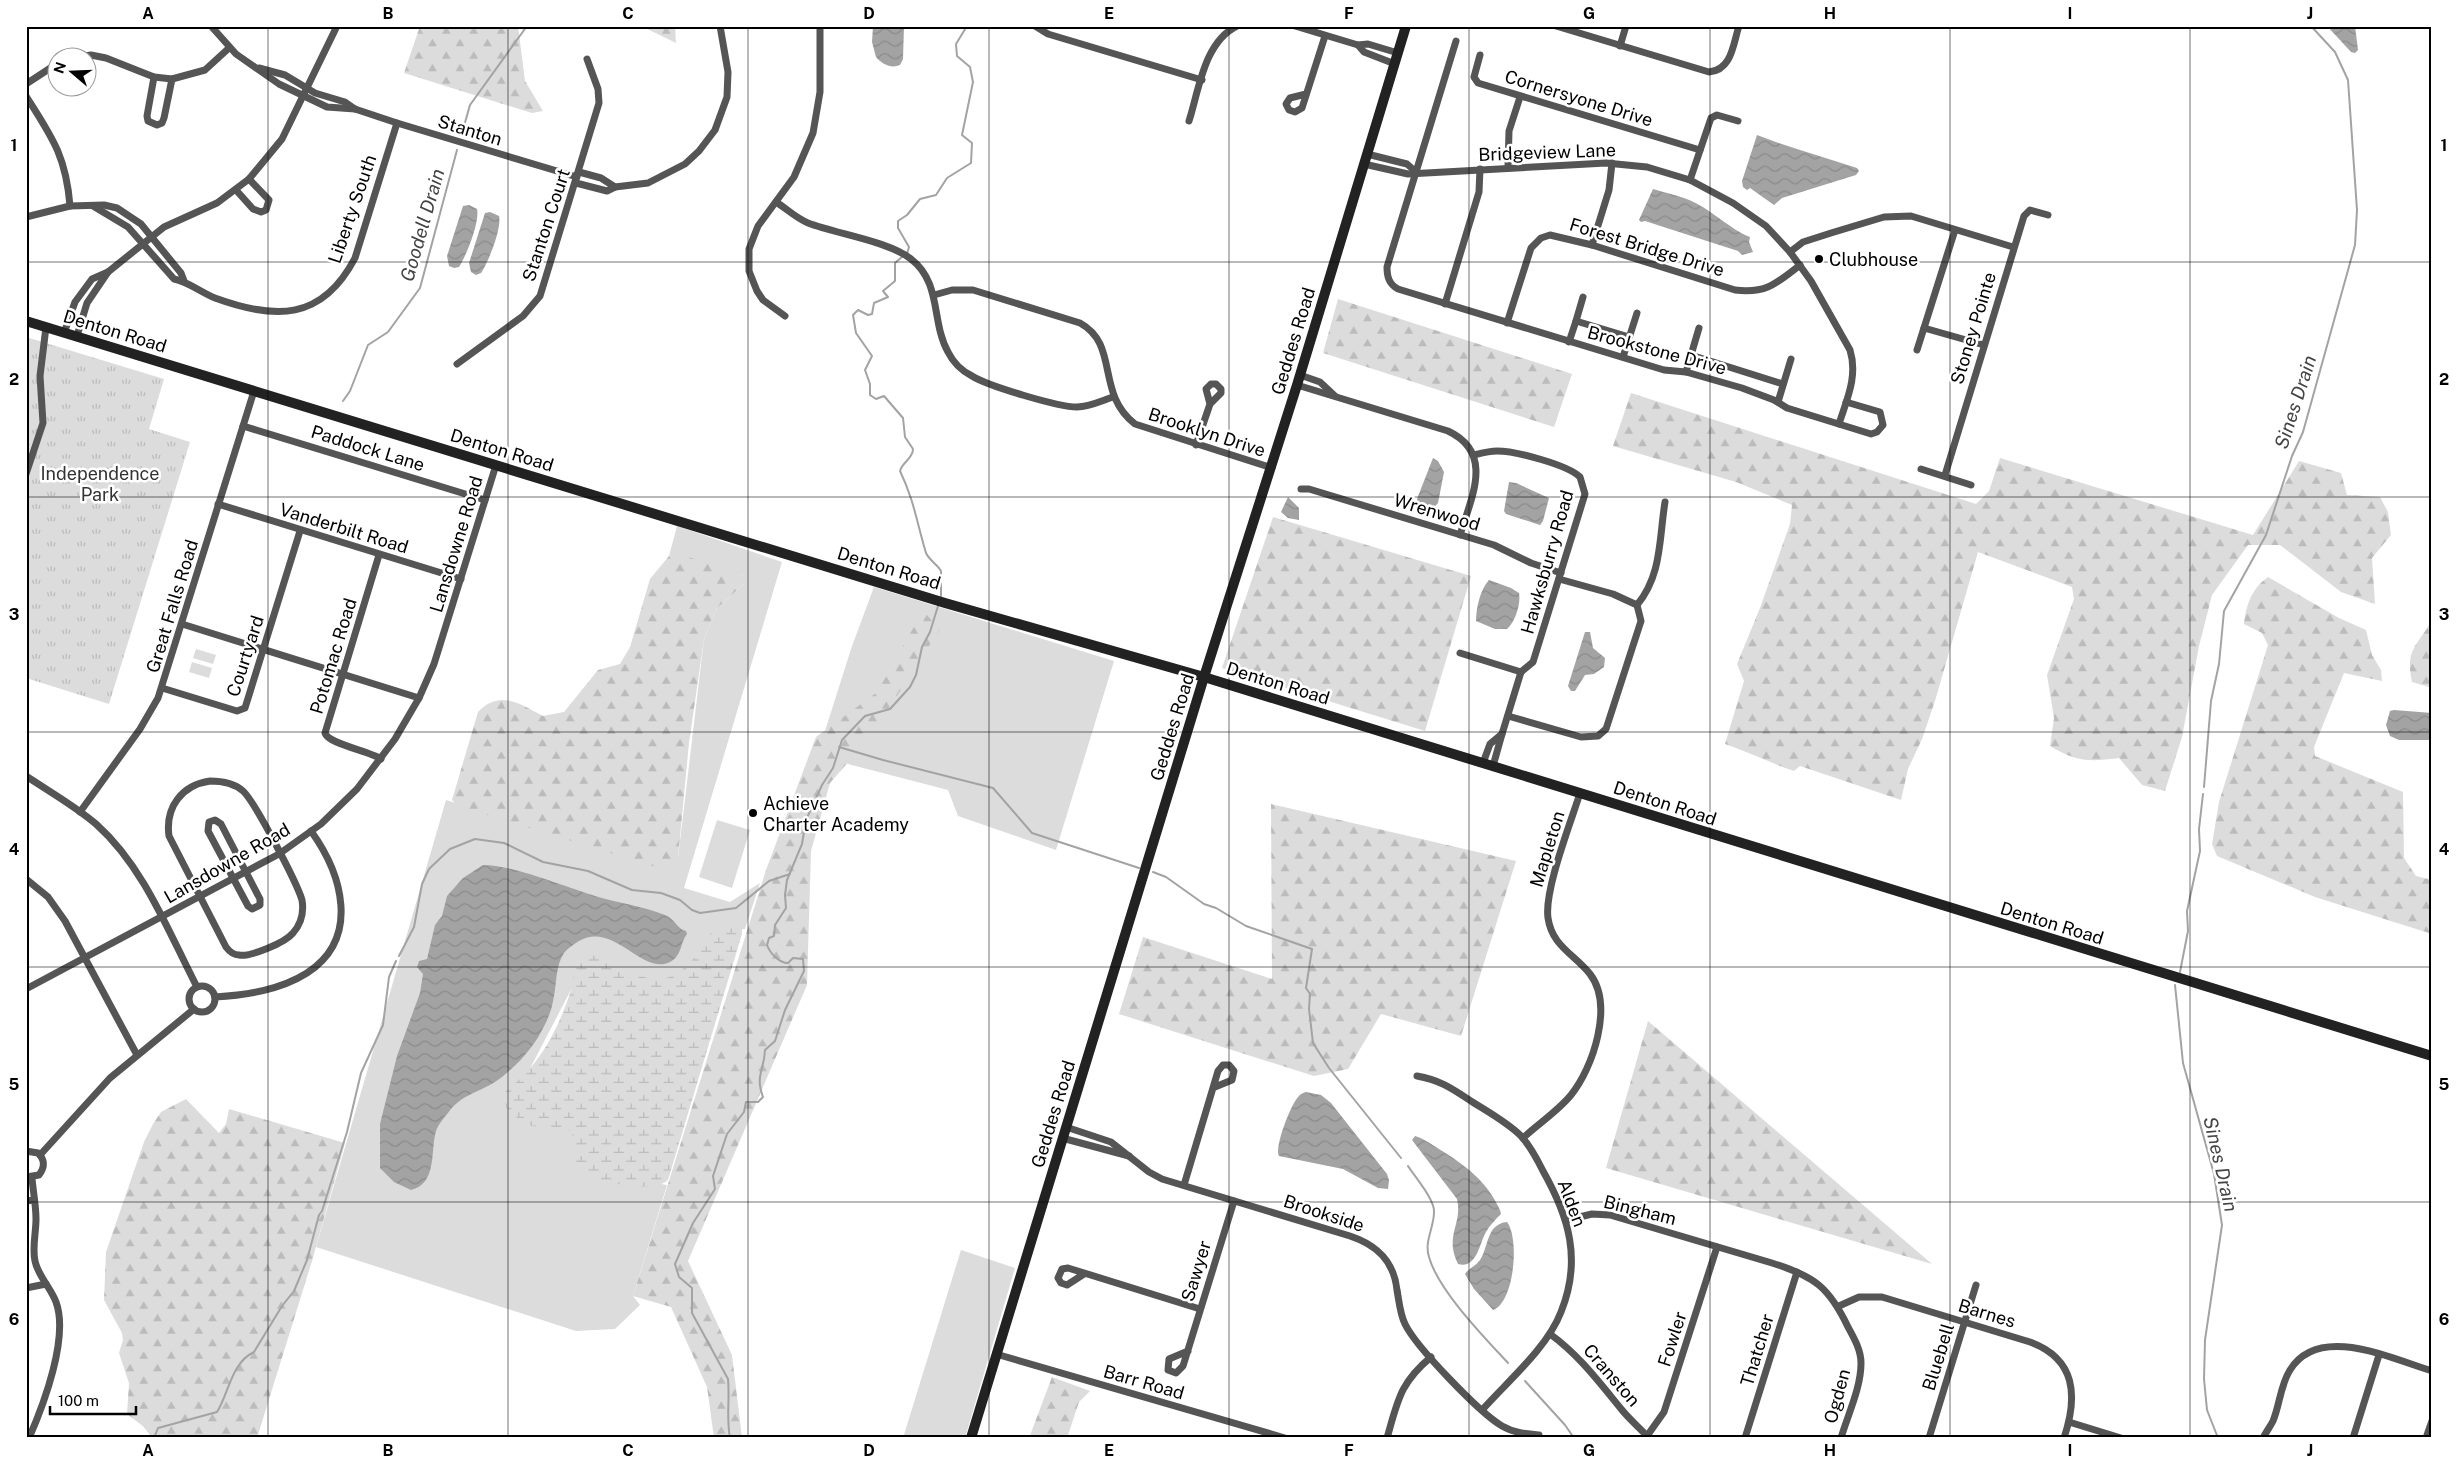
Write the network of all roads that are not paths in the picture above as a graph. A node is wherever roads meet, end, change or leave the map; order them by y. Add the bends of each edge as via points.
1 (211, 26) edge
2 (337, 26) edge
3 (720, 26) edge
4 (820, 26) edge
5 (1034, 26) edge
6 (1295, 26) edge
7 (1406, 26) edge
8 (1556, 26) edge
9 (1626, 26) edge
10 (1739, 26) edge
11 (1233, 27) edge
12 (1564, 27) edge
13 (1325, 36) junction
14 (1456, 41) dead end
15 (1358, 45) junction
16 (1620, 46) junction
17 (229, 48) junction
18 (1480, 55) dead end
19 (98, 56) edge
20 (1397, 58) junction
21 (588, 59) dead end
22 (259, 68) junction
23 (48, 70) edge
24 (154, 76) junction
25 (172, 79) junction
26 (1202, 80) junction
27 (26, 84) edge
28 (308, 88) junction
29 (1306, 94) dead end
30 (26, 96) edge
31 (303, 97) junction
32 (1520, 97) junction
33 (355, 109) junction
34 (1189, 121) dead end
35 (1738, 121) dead end
36 (396, 123) junction
37 (1700, 150) junction
38 (1366, 159) junction
39 (1612, 163) junction
40 (1508, 167) junction
41 (1480, 169) junction
42 (1416, 172) junction
43 (577, 177) junction
44 (249, 178) junction
45 (1690, 180) junction
46 (615, 187) junction
47 (236, 190) junction
48 (776, 202) junction
49 (70, 206) junction
50 (93, 206) junction
51 (2048, 215) dead end
52 (26, 217) edge
53 (1955, 230) junction
54 (151, 237) junction
55 (143, 243) junction
56 (1592, 245) junction
57 (2013, 247) junction
58 (1790, 252) junction
59 (1800, 265) junction
60 (108, 272) junction
61 (184, 281) junction
62 (934, 295) junction
63 (1583, 297) dead end
64 (1445, 304) junction
65 (1637, 313) dead end
66 (785, 316) dead end
67 (26, 321) edge
68 (1576, 321) junction
69 (1507, 323) junction
70 (46, 327) junction
71 (1699, 328) dead end
72 (1924, 328) junction
73 (64, 333) junction
74 (76, 336) junction
75 (1629, 338) junction
76 (1569, 342) junction
77 (1984, 345) junction
78 (1917, 350) dead end
79 (1691, 355) junction
80 (1623, 357) junction
81 (1791, 359) dead end
82 (456, 364) dead end
83 (1686, 372) junction
84 (1299, 380) junction
85 (1783, 384) junction
86 (254, 391) junction
87 (1113, 397) junction
88 (1778, 402) junction
89 (1846, 402) junction
90 (1210, 404) dead end
91 (1839, 424) junction
92 (243, 426) junction
93 (1196, 445) junction
94 (1474, 456) junction
95 (496, 465) junction
96 (1272, 468) junction
97 (1921, 469) dead end
98 (26, 474) edge
99 (1945, 475) junction
100 (1971, 485) dead end
101 (1301, 489) dead end
102 (485, 500) junction
103 (1665, 502) dead end
104 (218, 504) junction
105 (300, 530) junction
106 (1460, 535) junction
107 (379, 555) junction
108 (1560, 576) junction
109 (461, 579) junction
110 (1637, 605) junction
111 (182, 624) junction
112 (264, 650) junction
113 (1460, 653) dead end
114 (1521, 672) junction
115 (342, 674) junction
116 (1204, 677) junction
117 (162, 688) junction
118 (419, 698) junction
119 (1508, 716) junction
120 (1502, 734) junction
121 (381, 758) junction
122 (1483, 763) junction
123 (1493, 766) junction
124 (26, 776) edge
125 (1580, 793) junction
126 (80, 812) junction
127 (311, 832) junction
128 (280, 854) junction
129 (247, 873) junction
130 (26, 879) edge
131 (234, 880) junction
132 (200, 898) junction
133 (161, 918) junction
134 (85, 958) junction
135 (197, 987) junction
136 (26, 989) edge
137 (216, 998) junction
138 (194, 1009) junction
139 (138, 1055) junction
140 (2432, 1056) edge
141 (1417, 1076) dead end
142 (1214, 1086) dead end
143 (1066, 1127) junction
144 (1062, 1138) junction
145 (1522, 1138) junction
146 (26, 1152) edge
147 (40, 1155) junction
148 (1130, 1156) junction
149 (29, 1177) edge
150 (1184, 1185) junction
151 (30, 1201) edge
152 (1234, 1201) junction
153 (1567, 1220) junction
154 (1717, 1247) junction
155 (1798, 1272) junction
156 (1084, 1274) dead end
157 (46, 1284) junction
158 (1976, 1285) dead end
159 (26, 1288) edge
160 (1839, 1306) junction
161 (1200, 1309) junction
162 (1964, 1322) junction
163 (1550, 1334) junction
164 (1188, 1351) dead end
165 (996, 1354) junction
166 (2379, 1355) junction
167 (1431, 1357) junction
168 (2432, 1371) edge
169 (1483, 1410) junction
170 (2432, 1421) edge
171 (2069, 1422) junction
172 (1540, 1435) dead end
173 (1648, 1437) edge
174 (29, 1438) edge
175 (971, 1438) edge
176 (1285, 1438) edge
177 (1387, 1438) edge
178 (1745, 1438) edge
179 (1841, 1438) edge
180 (1929, 1438) edge
181 (2064, 1438) edge
182 (2121, 1438) edge
183 (2263, 1438) edge
184 (2353, 1438) edge
185 (2426, 1438) edge

1 - 17 street
2 - 28 street
3 - 46 street via 728,92 710,138 693,157 661,178 640,185
4 - 48 street via 820,92 816,122 800,166
5 - 26 street via 1048,34
6 - 13 street
7 - 20 street, Geddes Road
8 - 12 street
9 - 16 street
10 - 16 street via 1729,60 1723,68 1709,72
11 - 26 street via 1214,48
12 - 16 street
13 - 15 street
13 - 29 street
14 - 42 street
15 - 20 street via 1368,44
15 - 20 street via 1364,52
17 - 22 street
17 - 25 street via 205,70
18 - 32 street, Cornersyone Drive via 1475,81
19 - 24 street
20 - 38 street, Geddes Road
21 - 43 street, Stanton Court via 599,103
22 - 28 street via 285,75
22 - 31 street
23 - 27 street
24 - 25 street
24 - 25 street via 146,116 156,125 164,118
26 - 34 street
28 - 31 street
28 - 33 street
30 - 49 street via 62,157
31 - 33 street via 327,107
31 - 44 street via 282,138
32 - 37 street, Cornersyone Drive
32 - 40 street via 1509,131
33 - 36 street, Stanton
35 - 37 street via 1710,118
36 - 43 street, Stanton
36 - 61 street, Liberty South via 355,258 331,292 308,306 272,313 213,297
37 - 45 street
38 - 42 street via 1407,164
38 - 84 street, Geddes Road
39 - 40 street, Bridgeview Lane
39 - 45 street, Bridgeview Lane via 1647,167
39 - 56 street via 1609,190
40 - 41 street, Bridgeview Lane
41 - 42 street, Bridgeview Lane
41 - 64 street via 1479,192
42 - 64 street, Brookstone Drive via 1387,267 1388,280 1395,287
43 - 46 street via 601,178
43 - 46 street via 599,190 608,191
43 - 82 street, Stanton Court via 546,279 535,304
44 - 47 street
44 - 47 street via 269,200 266,210 255,210
45 - 58 street, Bridgeview Lane via 1733,203 1766,226
47 - 54 street
48 - 62 street via 806,222 910,258 925,274
48 - 66 street via 752,237 748,265 760,295
49 - 50 street, Liberty South
49 - 52 street, Liberty South
50 - 54 street, Liberty South via 117,208 128,214
50 - 55 street, Liberty South via 128,227
51 - 57 street, Stoney Pointe via 2030,210 2024,216
53 - 57 street
53 - 58 street via 1910,216 1891,216 1803,242
53 - 72 street
54 - 55 street
54 - 61 street, Liberty South
55 - 60 street
55 - 61 street, Liberty South via 166,273
56 - 59 street, Forest Bridge Drive via 1749,292 1773,285
56 - 69 street, Forest Bridge Drive via 1555,235 1537,241 1528,254
57 - 77 street, Stoney Pointe
58 - 59 street, Bridgeview Lane
59 - 89 street, Bridgeview Lane via 1850,350 1854,370
60 - 73 street via 92,279 82,290
60 - 74 street via 87,303
62 - 87 street, Brooklyn Drive via 952,290 973,290 1086,326 1101,346
62 - 87 street via 948,353 970,375 1065,406 1086,406
63 - 68 street
64 - 69 street, Brookstone Drive
65 - 75 street
67 - 70 street, Denton Road
68 - 75 street
68 - 76 street
69 - 76 street, Brookstone Drive
70 - 73 street, Denton Road
70 - 98 street via 40,376 43,423
71 - 79 street
72 - 77 street
72 - 78 street
73 - 74 street, Denton Road
74 - 86 street, Denton Road
75 - 80 street
76 - 80 street, Brookstone Drive
77 - 99 street, Stoney Pointe
79 - 83 street
79 - 85 street
80 - 83 street, Brookstone Drive via 1664,370
81 - 85 street
83 - 88 street, Brookstone Drive
84 - 94 street via 1320,382 1335,396 1448,431 1463,440
84 - 96 street, Geddes Road
85 - 88 street
86 - 92 street, Great Falls Road
86 - 95 street, Denton Road
87 - 93 street, Brooklyn Drive via 1135,424
88 - 91 street, Brookstone Drive via 1787,408
89 - 91 street, Bridgeview Lane
89 - 91 street, Brookstone Drive via 1880,412 1883,425 1871,434
90 - 93 street
92 - 102 street, Paddock Lane
92 - 104 street, Great Falls Road
93 - 96 street, Brooklyn Drive
94 - 106 street via 1477,480
94 - 108 street, Hawksburry Road via 1496,451 1514,453 1568,469 1580,477 1585,494
95 - 102 street, Lansdowne Road
95 - 116 street, Denton Road via 1055,635
96 - 116 street, Geddes Road
97 - 99 street
99 - 100 street
101 - 106 street, Wrenwood via 1309,488
102 - 109 street, Lansdowne Road
103 - 110 street via 1655,576 1648,593
104 - 105 street, Vanderbilt Road
104 - 111 street, Great Falls Road
105 - 107 street, Vanderbilt Road
105 - 112 street, Courtyard
106 - 108 street, Wrenwood via 1494,545
107 - 109 street, Vanderbilt Road
107 - 115 street, Potomac Road
108 - 110 street, Wrenwood
108 - 114 street, Hawksburry Road via 1533,662
109 - 118 street, Lansdowne Road via 438,654
110 - 119 street via 1641,621 1609,724 1603,733 1591,738 1581,737
111 - 112 street
111 - 117 street, Great Falls Road
112 - 115 street
112 - 117 street, Courtyard via 247,705 242,710 235,711
113 - 114 street
114 - 119 street, Hawksburry Road
115 - 118 street
115 - 121 street, Potomac Road via 326,736
116 - 122 street, Denton Road
116 - 143 street, Geddes Road
117 - 126 street, Great Falls Road via 140,729
118 - 121 street, Lansdowne Road
119 - 120 street, Hawksburry Road
120 - 122 street, Hawksburry Road via 1490,744
120 - 123 street, Hawksburry Road
121 - 127 street, Lansdowne Road via 352,794
122 - 123 street, Denton Road
123 - 125 street, Denton Road
124 - 126 street
125 - 140 street, Denton Road
125 - 145 street, Mapleton via 1549,891 1548,916 1558,943 1591,976 1602,1015 1586,1070 1576,1088
126 - 133 street via 123,853
127 - 128 street, Lansdowne Road
127 - 137 street via 336,876 342,902 340,926 329,950 317,965 289,982 246,995
128 - 129 street, Lansdowne Road
128 - 132 street via 300,892 303,909 296,929 284,942 244,956 230,952
128 - 132 street via 250,799 241,789 217,781 190,787 172,807 168,830 173,847
129 - 131 street, Lansdowne Road
129 - 131 street via 261,902 257,909 249,908
129 - 131 street via 220,824 216,820 210,821 208,831
130 - 134 street via 60,912
131 - 132 street, Lansdowne Road
132 - 133 street, Lansdowne Road
133 - 134 street, Lansdowne Road
133 - 135 street
134 - 136 street, Lansdowne Road
134 - 139 street
135 - 137 street via 209,987
135 - 138 street via 189,999
137 - 138 street via 210,1010
138 - 139 street
139 - 147 street via 97,1091
141 - 145 street, Alden via 1440,1082 1509,1126
142 - 150 street
143 - 144 street, Geddes Road
143 - 148 street, Brookside via 1111,1142
144 - 148 street, Brookside
144 - 165 street, Geddes Road
145 - 153 street, Alden via 1553,1189
146 - 147 street via 34,1151
147 - 149 street via 43,1167 39,1175
148 - 150 street, Brookside via 1156,1176
149 - 151 street
150 - 152 street, Brookside
151 - 157 street via 35,1262
152 - 161 street, Sawyer
152 - 167 street, Brookside via 1372,1245 1387,1260 1395,1275 1405,1324
153 - 154 street, Bingham via 1592,1214 1610,1215
153 - 163 street, Alden via 1572,1254 1569,1287
154 - 155 street, Bingham
154 - 173 street, Fowler via 1664,1412
155 - 160 street, Ogden via 1820,1285
155 - 178 street, Thatcher
156 - 161 street
157 - 159 street
157 - 174 street via 56,1302 60,1340
158 - 162 street, Bluebell
160 - 162 street, Barnes via 1851,1299 1876,1296
160 - 179 street, Ogden via 1858,1347 1861,1363
161 - 164 street, Sawyer
162 - 171 street, Barnes via 2038,1345 2056,1357 2073,1390
162 - 180 street, Bluebell
163 - 169 street, Alden
163 - 173 street, Cranston via 1591,1371
165 - 175 street, Geddes Road
165 - 176 street, Barr Road
166 - 168 street
166 - 183 street via 2336,1346 2304,1356 2291,1368 2282,1385 2273,1421
166 - 184 street
167 - 169 street, Brookside
167 - 177 street via 1412,1373 1403,1386
169 - 172 street, Brookside via 1509,1430
170 - 185 street
171 - 181 street, Barnes
171 - 182 street

